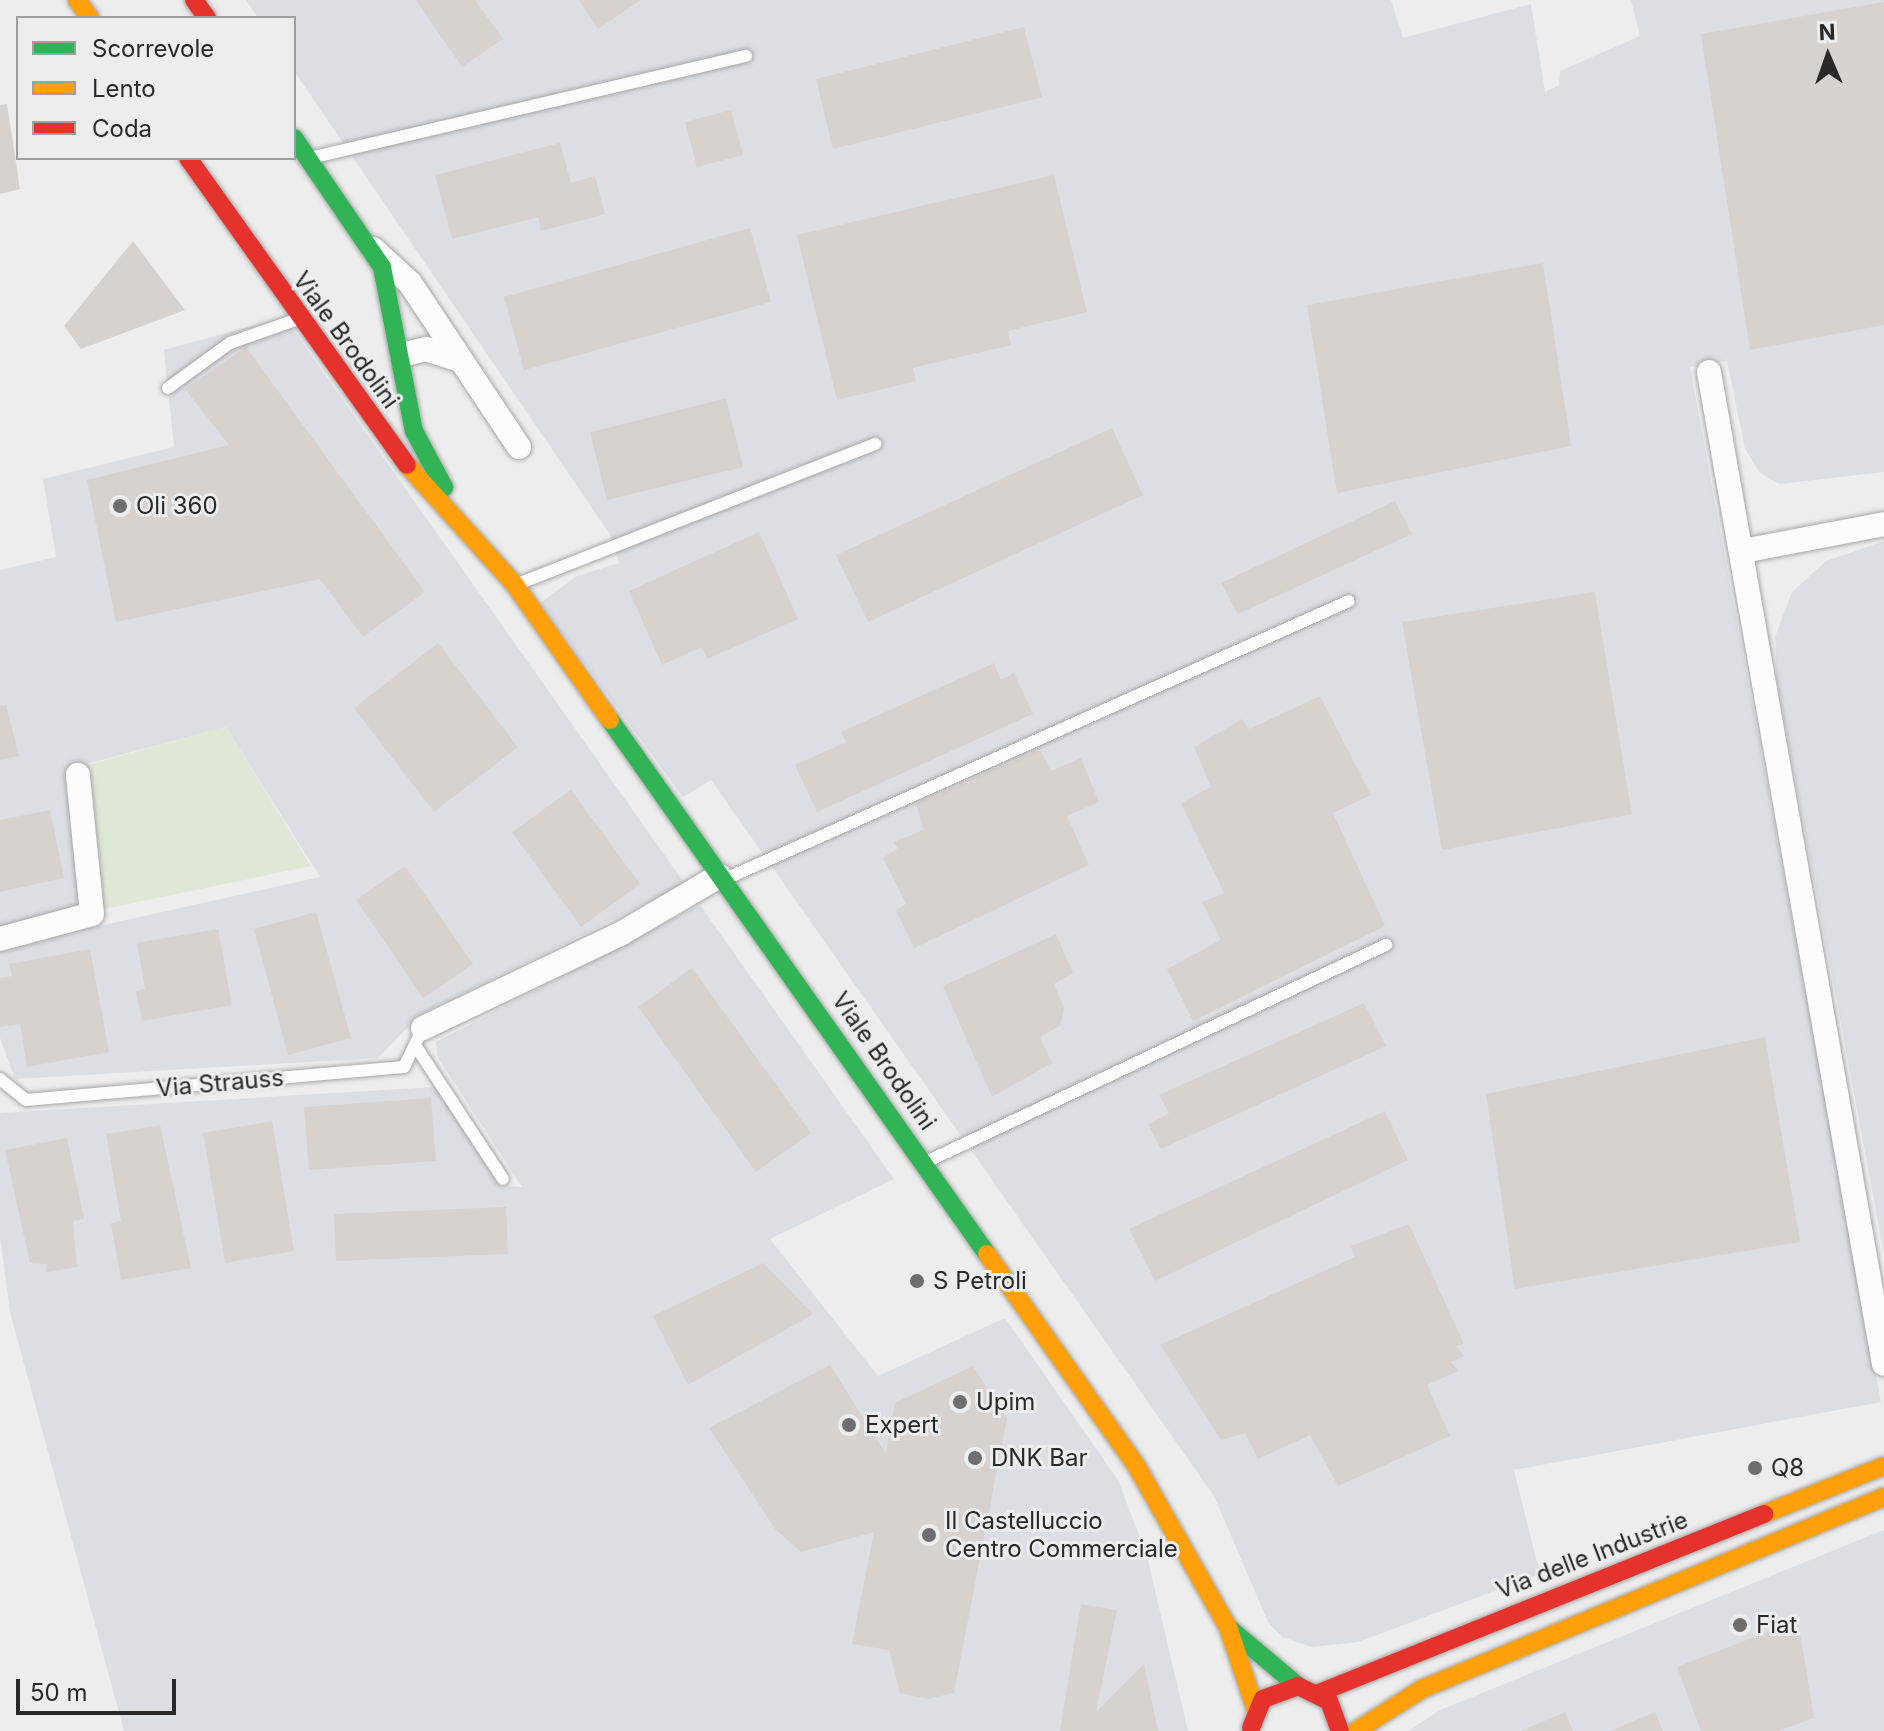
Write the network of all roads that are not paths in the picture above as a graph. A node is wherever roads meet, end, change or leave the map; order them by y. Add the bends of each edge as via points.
1 (746, 56) dead end
2 (296, 140) edge
3 (310, 158) junction
4 (189, 160) edge
5 (371, 248) junction
6 (301, 318) junction
7 (402, 355) junction
8 (459, 360) junction
9 (1709, 372) dead end
10 (168, 388) dead end
11 (876, 444) dead end
12 (519, 447) dead end
13 (1884, 524) edge
14 (473, 543) junction
15 (1743, 551) junction
16 (515, 585) junction
17 (1349, 601) dead end
18 (78, 775) dead end
19 (721, 878) junction
20 (0, 939) edge
21 (1386, 945) dead end
22 (419, 1036) junction
23 (0, 1079) edge
24 (925, 1162) junction
25 (503, 1179) dead end
26 (1884, 1364) edge
27 (1884, 1466) edge
28 (1884, 1497) edge
29 (1228, 1627) junction
30 (1298, 1686) junction
31 (1319, 1693) junction
32 (1256, 1710) junction
33 (1251, 1731) edge
34 (1340, 1731) edge
35 (1356, 1731) edge

1 - 3 lane
2 - 3 street, Viale Brodolini
3 - 5 street, Viale Brodolini
4 - 6 street, Viale Brodolini
5 - 7 street, Viale Brodolini
5 - 8 street via 394,263
6 - 10 lane via 230,343
6 - 14 street, Viale Brodolini via 433,502
7 - 8 street via 426,349
7 - 14 street, Viale Brodolini via 414,431
8 - 12 street
9 - 15 street
11 - 16 lane
13 - 15 street
14 - 16 street, Viale Brodolini
15 - 26 street
16 - 19 street, Viale Brodolini
17 - 19 lane
18 - 20 street via 92,914
19 - 22 street
19 - 24 street, Viale Brodolini
21 - 24 lane
22 - 23 lane, Via Strauss via 404,1067 26,1100
22 - 25 lane
24 - 29 street, Viale Brodolini via 1137,1467
27 - 31 street, Via delle Industrie
28 - 35 street via 1422,1689
29 - 30 street, Viale Brodolini
29 - 32 street, Viale Brodolini
30 - 31 street
30 - 32 street via 1273,1692
31 - 34 street via 1336,1712
32 - 33 street

